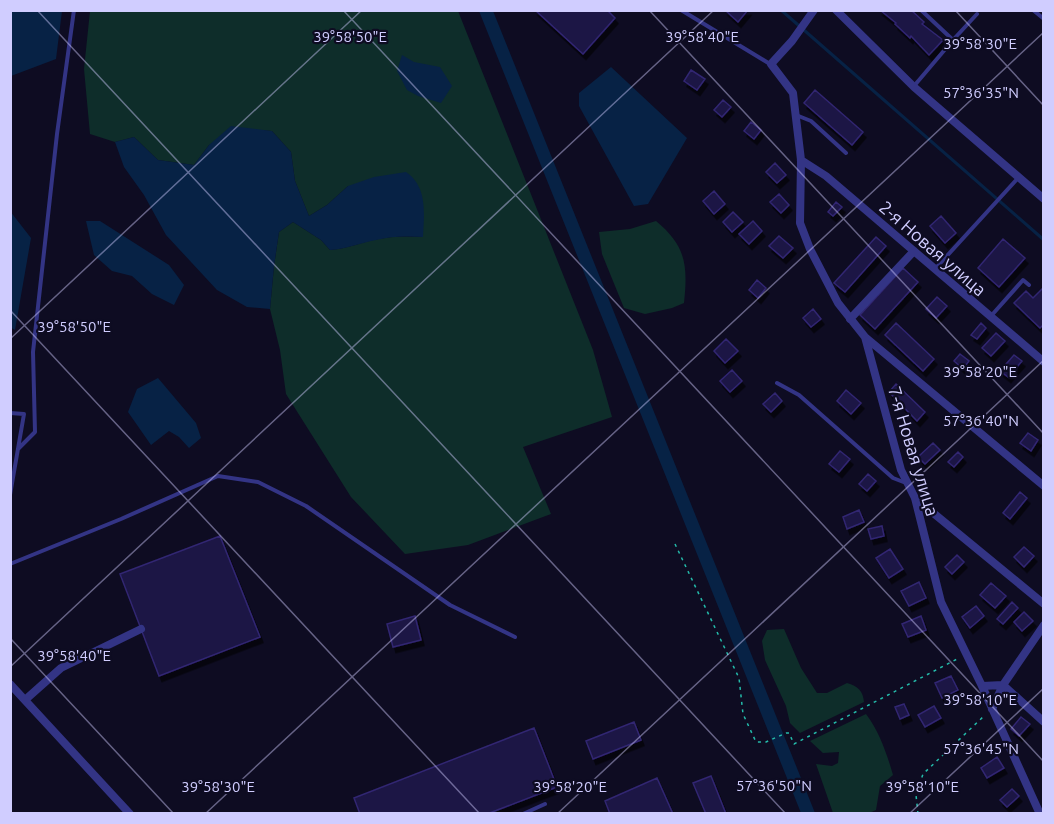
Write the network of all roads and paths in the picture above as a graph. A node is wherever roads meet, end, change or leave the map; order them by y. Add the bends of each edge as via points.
1 (74, 10) edge
2 (681, 10) edge
3 (836, 10) edge
4 (921, 10) edge
5 (1033, 10) edge
6 (812, 13) edge
7 (977, 14) dead end
8 (1044, 19) edge
9 (953, 40) junction
10 (771, 64) junction
11 (914, 87) junction
12 (795, 114) junction
13 (846, 153) dead end
14 (801, 160) junction
15 (1018, 177) junction
16 (1044, 199) edge
17 (914, 251) junction
18 (935, 269) junction
19 (1029, 285) dead end
20 (990, 317) junction
21 (850, 319) junction
22 (865, 337) junction
23 (1044, 362) edge
24 (777, 383) dead end
25 (10, 413) edge
26 (18, 449) junction
27 (908, 484) junction
28 (1044, 486) edge
29 (10, 495) edge
30 (915, 498) junction
31 (675, 544) dead end
32 (10, 564) edge
33 (1044, 604) edge
34 (1044, 625) edge
35 (141, 628) dead end
36 (515, 637) dead end
37 (967, 654) junction
38 (10, 684) edge
39 (1003, 685) junction
40 (982, 686) junction
41 (25, 700) junction
42 (992, 709) junction
43 (1044, 722) edge
44 (545, 804) dead end
45 (130, 813) edge
46 (523, 813) edge
47 (918, 813) edge
48 (1040, 813) edge

1 - 26 lane via 33,352 35,432
2 - 10 lane
3 - 11 street
4 - 9 lane
5 - 8 lane
6 - 10 street
7 - 9 lane
9 - 11 lane
10 - 12 street, 7-я Новая улица via 793,93
11 - 15 street
12 - 13 lane via 811,121
12 - 14 street, 7-я Новая улица
14 - 17 street, 2-я Новая улица via 826,176
14 - 21 street, 7-я Новая улица via 800,223 837,303
15 - 16 street
15 - 18 lane
17 - 18 street, 2-я Новая улица
17 - 21 street
18 - 20 street, 2-я Новая улица
19 - 20 lane via 1023,280
20 - 23 street, 2-я Новая улица
21 - 22 street, 7-я Новая улица
22 - 27 street, 7-я Новая улица
22 - 28 street
24 - 27 lane via 799,395 893,478
25 - 26 lane via 24,414
26 - 29 lane
27 - 30 street, 7-я Новая улица
30 - 33 street
30 - 37 street, 7-я Новая улица via 941,602
31 - 37 path via 739,678 743,714 756,742 789,733 794,744
32 - 36 lane via 218,476 258,482 306,506 450,605
34 - 39 street
35 - 41 street via 61,668
37 - 40 street, 7-я Новая улица
38 - 41 street
39 - 40 street
39 - 42 street
39 - 43 street
40 - 42 street, 7-я Новая улица
41 - 45 street
42 - 47 path via 923,774 916,795
42 - 48 street, 7-я Новая улица
44 - 46 lane

